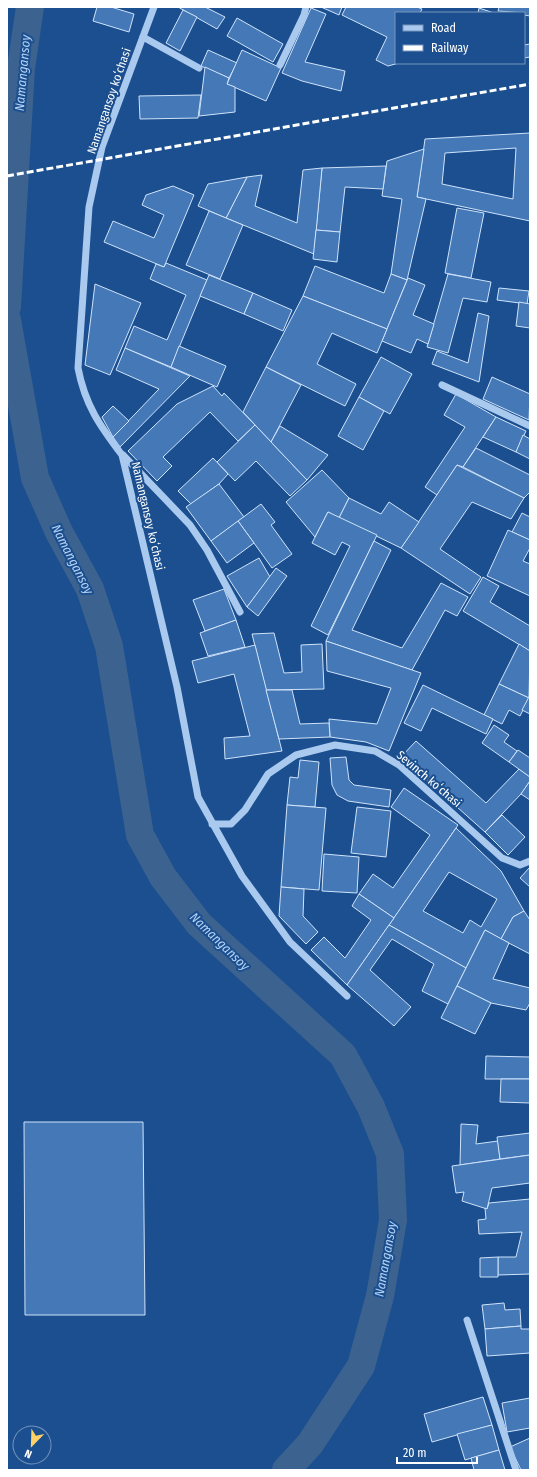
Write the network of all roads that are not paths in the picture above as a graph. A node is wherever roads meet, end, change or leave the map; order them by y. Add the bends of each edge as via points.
1 (154, 7) edge
2 (306, 7) edge
3 (143, 37) junction
4 (280, 65) dead end
5 (199, 68) dead end
6 (442, 385) dead end
7 (530, 426) edge
8 (122, 455) junction
9 (240, 612) dead end
10 (212, 824) junction
11 (530, 861) edge
12 (347, 996) dead end
13 (467, 1320) dead end
14 (516, 1470) edge

1 - 3 street, Namangansoy koʻchasi
2 - 4 street
3 - 5 street
3 - 8 street, Namangansoy koʻchasi via 102,147 89,207 78,368 82,390 99,424
6 - 7 street
8 - 9 street via 190,525 207,550
8 - 10 street, Namangansoy koʻchasi via 177,687 198,797
10 - 11 street, Sevinch koʻchasi via 231,824 245,810 268,774 296,755 335,745 374,751 399,765 502,858 520,865
10 - 12 street, Namangansoy koʻchasi via 242,876 290,942
13 - 14 street

